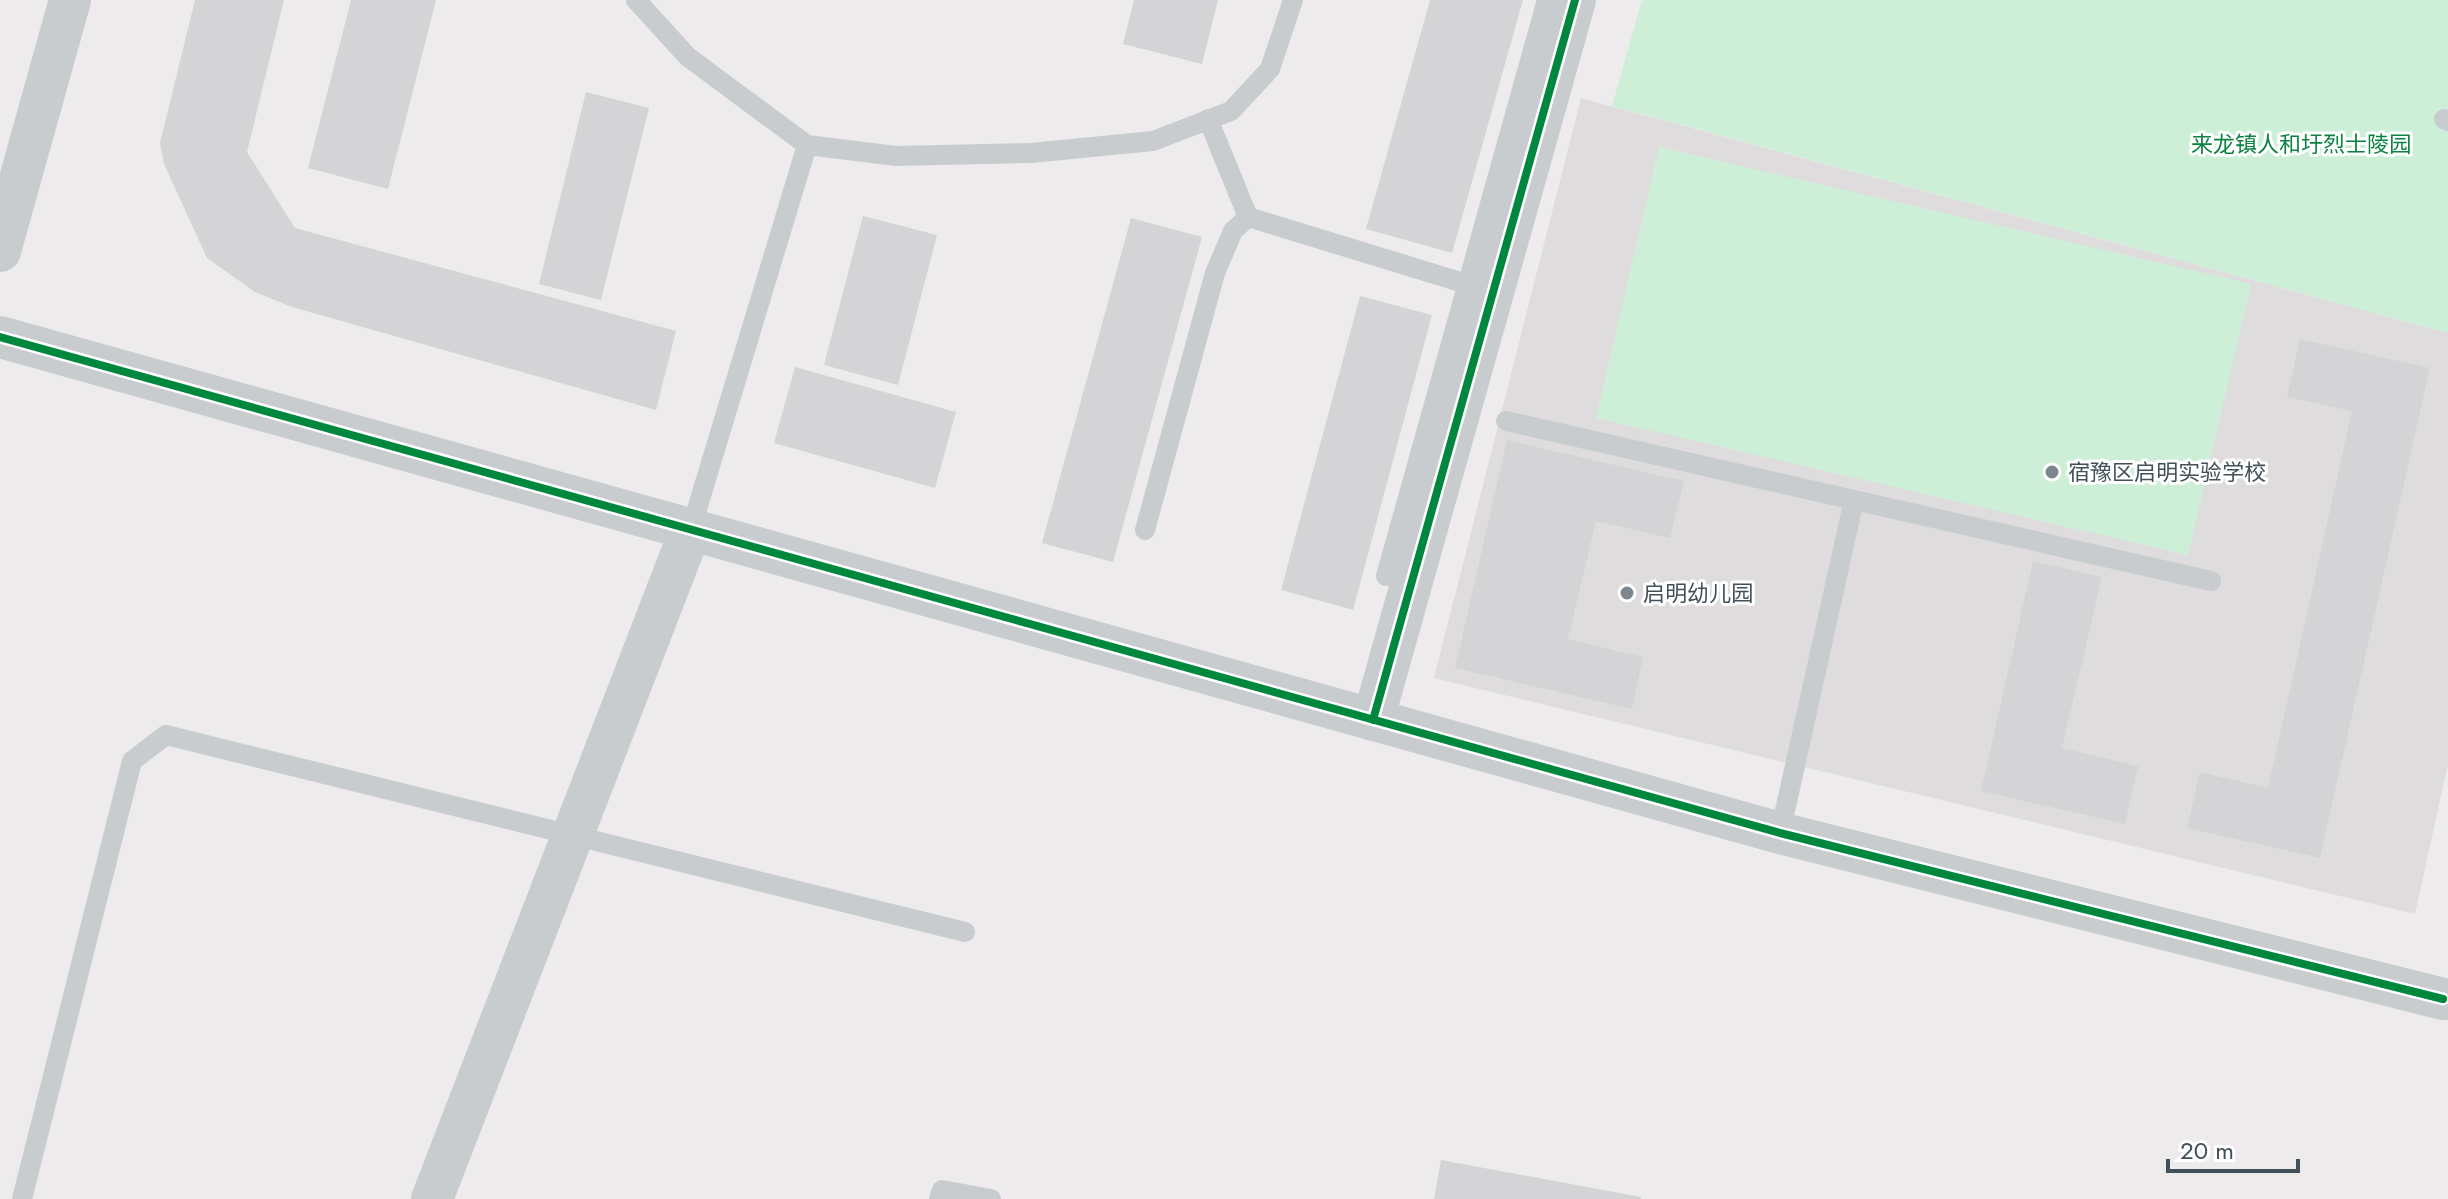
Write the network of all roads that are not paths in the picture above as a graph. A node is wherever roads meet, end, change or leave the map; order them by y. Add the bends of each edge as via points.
1 (70, 0) edge
2 (636, 0) edge
3 (1293, 0) edge
4 (1547, 0) edge
5 (1575, 0) edge
6 (1208, 119) junction
7 (807, 145) junction
8 (1248, 217) junction
9 (0, 251) edge
10 (1467, 284) junction
11 (0, 337) edge
12 (1506, 421) dead end
13 (1854, 500) junction
14 (691, 529) junction
15 (1145, 530) dead end
16 (1386, 576) dead end
17 (2211, 581) dead end
18 (1373, 720) junction
19 (1780, 833) junction
20 (572, 836) junction
21 (965, 932) dead end
22 (2443, 999) dead end
23 (22, 1199) edge
24 (432, 1199) edge
25 (939, 1199) edge
26 (991, 1199) edge

1 - 9 street
2 - 7 lane via 688,57
3 - 6 lane via 1270,69 1231,111
4 - 10 lane
5 - 18 street
6 - 7 lane via 1153,141 1031,153 896,156
6 - 8 lane
7 - 14 lane
8 - 10 lane
8 - 15 lane via 1233,231 1215,273
10 - 16 lane
11 - 14 street
12 - 13 lane
13 - 17 lane
13 - 19 lane
14 - 18 street
14 - 20 street
18 - 19 street
19 - 22 street
20 - 21 lane
20 - 23 lane via 166,735 132,761
20 - 24 street
25 - 26 lane via 942,1190

